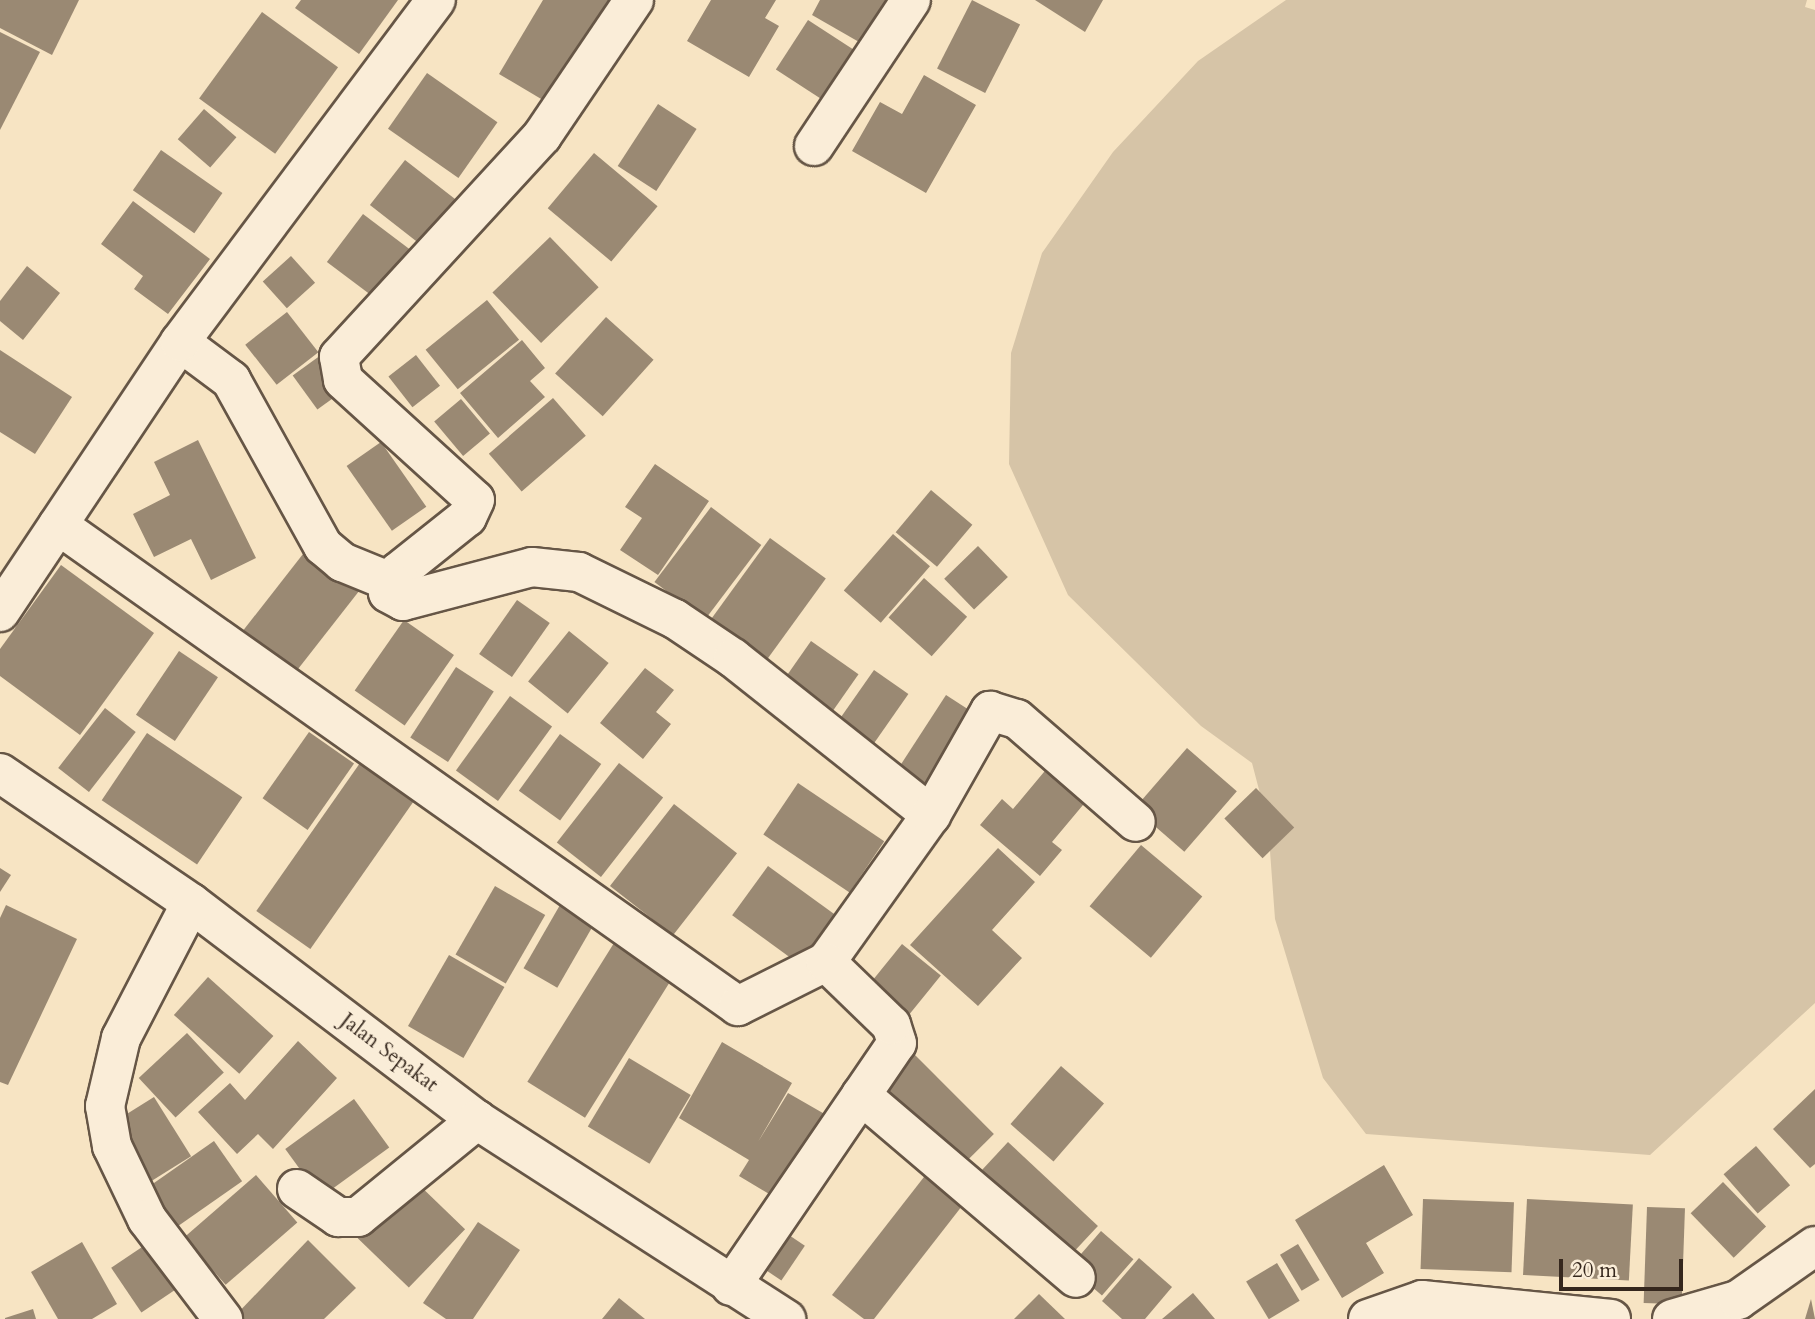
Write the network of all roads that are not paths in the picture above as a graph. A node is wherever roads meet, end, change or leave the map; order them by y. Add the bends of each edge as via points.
1 (436, 0) edge
2 (634, 0) edge
3 (911, 0) edge
4 (814, 146) dead end
5 (180, 342) junction
6 (58, 525) junction
7 (391, 582) junction
8 (0, 612) edge
9 (0, 773) edge
10 (931, 815) junction
11 (1136, 822) dead end
12 (191, 903) junction
13 (826, 962) junction
14 (861, 1095) junction
15 (477, 1120) junction
16 (297, 1189) dead end
17 (1811, 1253) edge
18 (1076, 1278) dead end
19 (731, 1286) junction
20 (1570, 1317) edge
21 (223, 1319) edge
22 (786, 1319) edge
23 (1368, 1319) edge
24 (1611, 1319) edge
25 (1672, 1319) edge

1 - 5 street
2 - 7 street via 542,136 339,357 343,380 475,500 472,511
3 - 4 street
5 - 6 street
5 - 7 street via 231,380 323,546 342,562
6 - 8 street
6 - 13 street via 738,1006
7 - 10 street via 391,597 403,601 532,567 579,572 675,619 733,657
9 - 12 street, Jalan Sepakat
10 - 11 street via 981,720 995,709 1017,719
10 - 13 street
12 - 15 street, Jalan Sepakat
12 - 21 street via 121,1038 105,1106 112,1146 147,1219
13 - 14 street via 897,1037
14 - 18 street
14 - 19 street
15 - 16 street via 358,1217 338,1217
15 - 19 street, Jalan Sepakat
17 - 25 street via 1738,1300
19 - 22 street, Jalan Sepakat
20 - 23 street via 1422,1300
20 - 24 street

